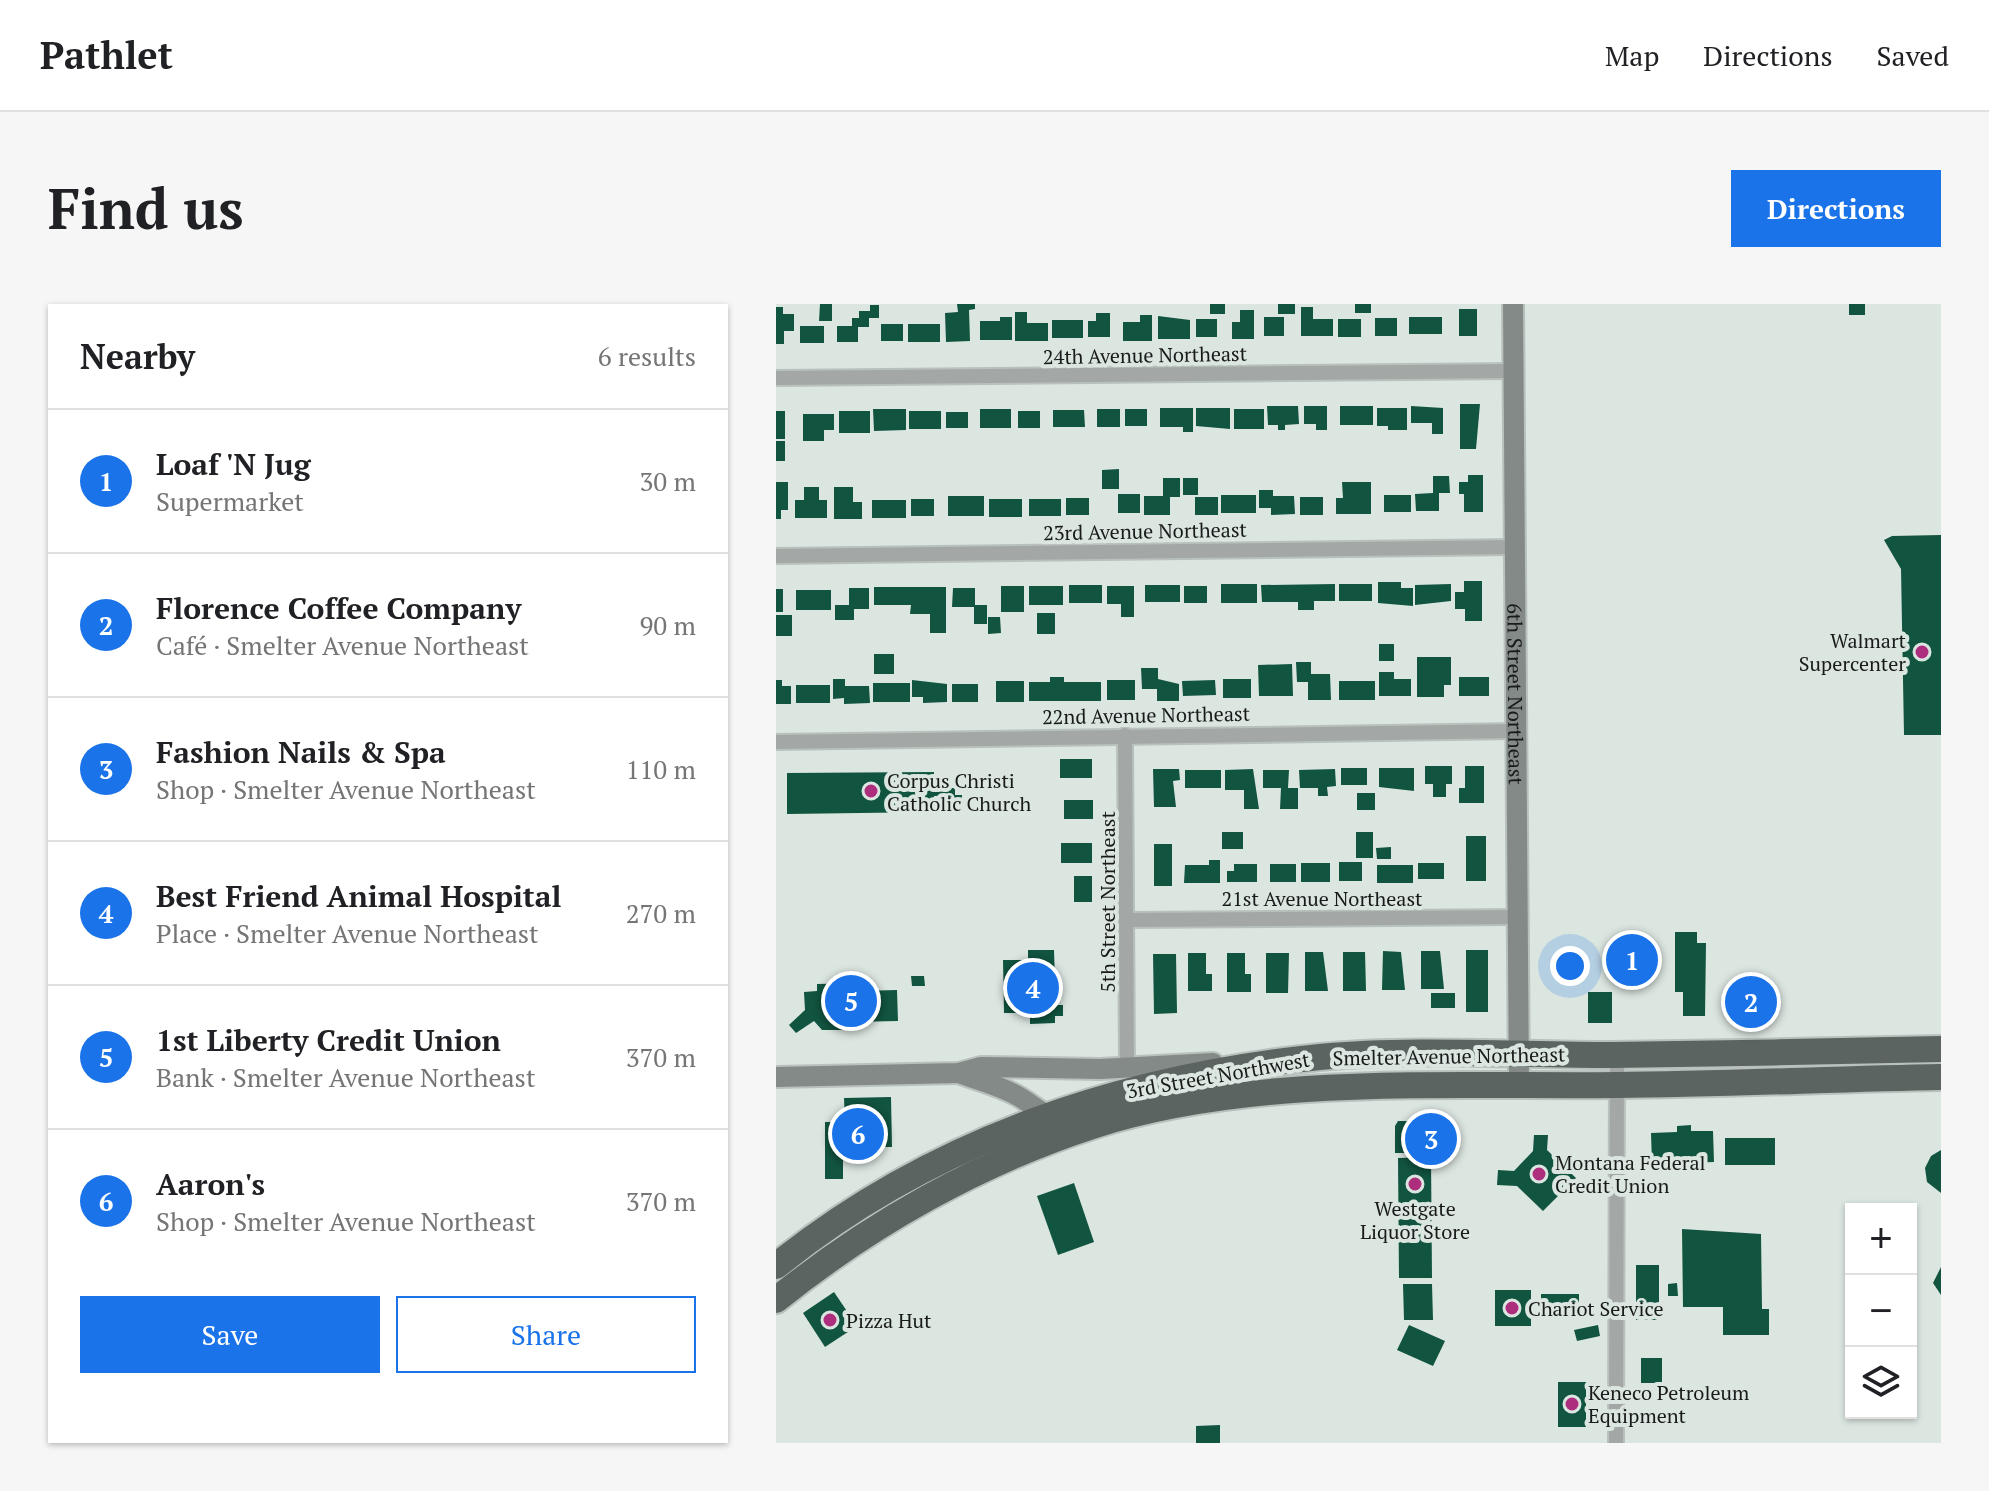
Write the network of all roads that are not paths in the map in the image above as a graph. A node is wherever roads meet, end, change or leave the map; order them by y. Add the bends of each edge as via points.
1 (1513, 304) edge
2 (1514, 371) junction
3 (776, 378) edge
4 (1515, 547) junction
5 (776, 556) edge
6 (1516, 731) junction
7 (1125, 735) junction
8 (776, 742) edge
9 (1518, 917) junction
10 (1127, 920) junction
11 (1941, 1049) edge
12 (1519, 1055) junction
13 (1617, 1055) junction
14 (1320, 1057) junction
15 (1127, 1068) junction
16 (959, 1073) junction
17 (776, 1077) edge
18 (1941, 1077) edge
19 (1617, 1085) junction
20 (1519, 1086) junction
21 (1300, 1092) joint
22 (1044, 1116) junction
23 (1097, 1124) junction
24 (776, 1266) edge
25 (776, 1300) edge
26 (1616, 1443) edge

1 - 2 street, 6th Street Northeast
2 - 3 street, 24th Avenue Northeast
2 - 4 street, 6th Street Northeast
4 - 5 street, 23rd Avenue Northeast
4 - 6 street, 6th Street Northeast
6 - 7 street, 22nd Avenue Northeast
6 - 9 street, 6th Street Northeast
7 - 8 street, 22nd Avenue Northeast
7 - 10 street, 5th Street Northeast
9 - 10 street, 21st Avenue Northeast
9 - 12 street, 6th Street Northeast
10 - 15 street, 5th Street Northeast
11 - 13 highway, Smelter Avenue Northeast
12 - 13 highway, Smelter Avenue Northeast
12 - 14 highway, Smelter Avenue Northeast
12 - 20 street, 6th Street Northeast
13 - 19 street
14 - 15 street, Smelter Avenue Northeast
14 - 22 highway, 3rd Street Northwest via 1175,1079
15 - 16 street, Smelter Avenue Northeast via 981,1067
16 - 17 street, Smelter Avenue Northeast
16 - 22 street, Smelter Avenue Northeast via 1013,1093
18 - 19 highway, Smelter Avenue Northeast
19 - 20 highway, Smelter Avenue Northeast
19 - 26 street
20 - 21 highway, Smelter Avenue Northeast
21 - 23 highway, 3rd Street Northwest via 1199,1103
22 - 23 street, Smelter Avenue Northeast
22 - 24 highway, 3rd Street Northwest via 877,1195
23 - 25 highway, 3rd Street Northwest via 1012,1156 917,1205 817,1267

